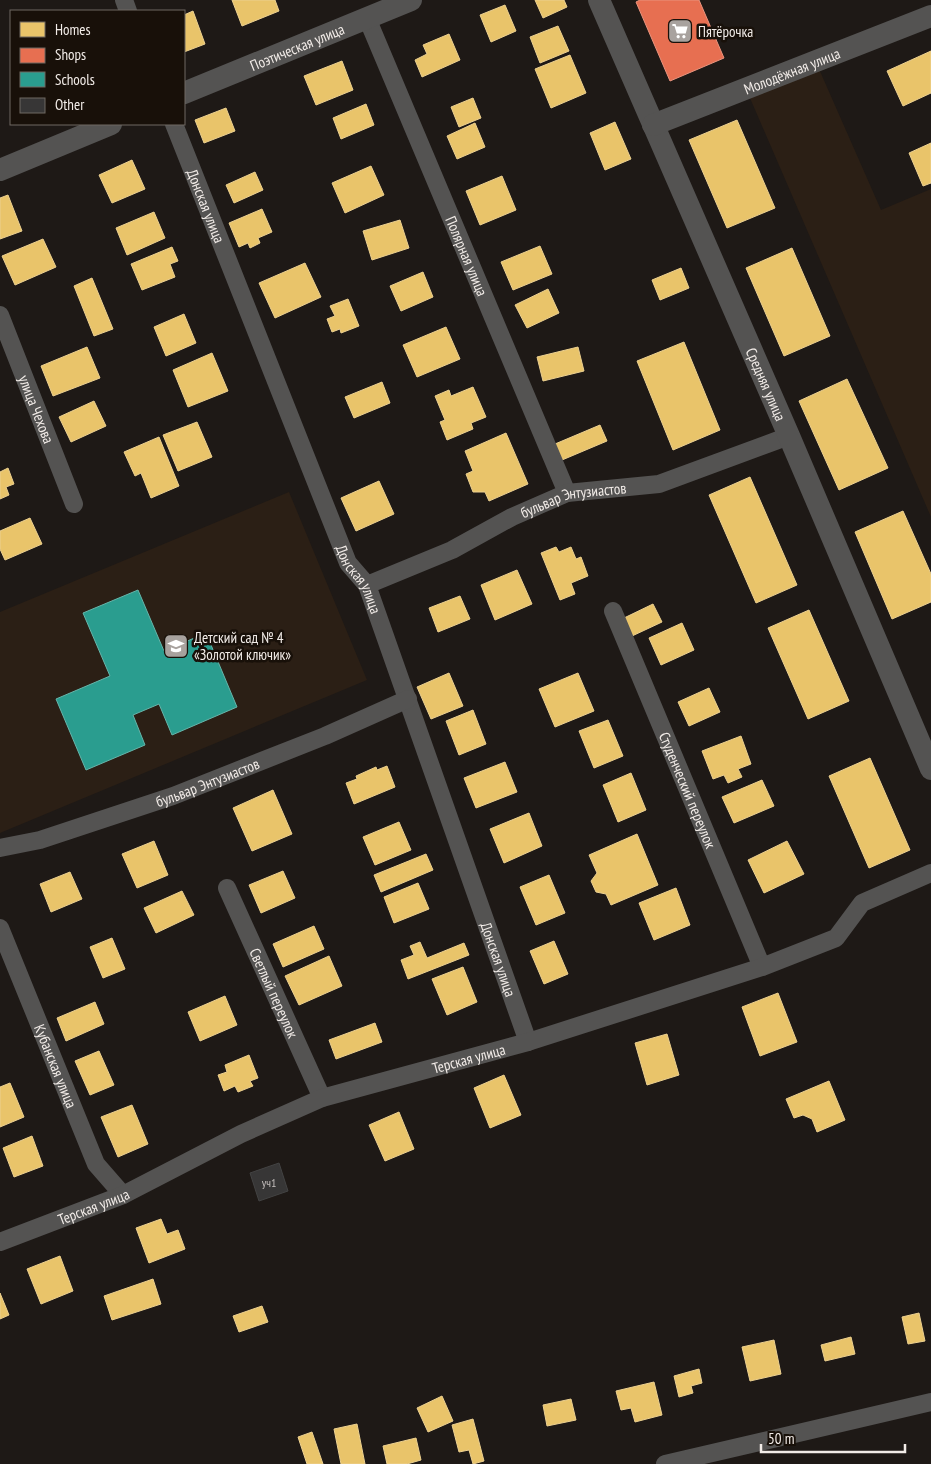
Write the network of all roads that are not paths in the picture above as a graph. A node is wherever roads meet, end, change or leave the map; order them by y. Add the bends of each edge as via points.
1 (411, 0) edge
2 (598, 0) edge
3 (931, 16) edge
4 (367, 18) junction
5 (185, 93) edge
6 (109, 125) edge
7 (174, 125) edge
8 (653, 125) junction
9 (0, 170) edge
10 (0, 315) edge
11 (789, 436) junction
12 (566, 493) junction
13 (74, 504) dead end
14 (367, 586) junction
15 (613, 611) dead end
16 (408, 699) junction
17 (931, 769) edge
18 (0, 848) edge
19 (931, 873) edge
20 (227, 888) dead end
21 (0, 928) edge
22 (762, 967) junction
23 (528, 1042) junction
24 (322, 1098) junction
25 (124, 1195) junction
26 (0, 1242) edge
27 (931, 1402) edge
28 (665, 1464) edge

1 - 4 street, Поэтическая улица
2 - 8 street, Средняя улица
3 - 8 street, Молодёжная улица
4 - 5 street, Поэтическая улица
4 - 12 street, Полярная улица
6 - 9 street
7 - 14 street, Донская улица via 348,563
8 - 11 street, Средняя улица
10 - 13 street, улица Чехова
11 - 12 street, бульвар Энтузиастов via 659,484
11 - 17 street, Средняя улица
12 - 14 street, бульвар Энтузиастов via 512,517 452,550
14 - 16 street, Донская улица
15 - 22 street, Студенческий переулок
16 - 18 street, бульвар Энтузиастов via 173,796 40,840
16 - 23 street, Донская улица
19 - 22 street, Терская улица via 862,903 836,938
20 - 24 street, Светлый переулок
21 - 25 street, Кубанская улица via 96,1164
22 - 23 street, Терская улица
23 - 24 street, Терская улица
24 - 25 street, Терская улица via 241,1134
25 - 26 street, Терская улица
27 - 28 street

